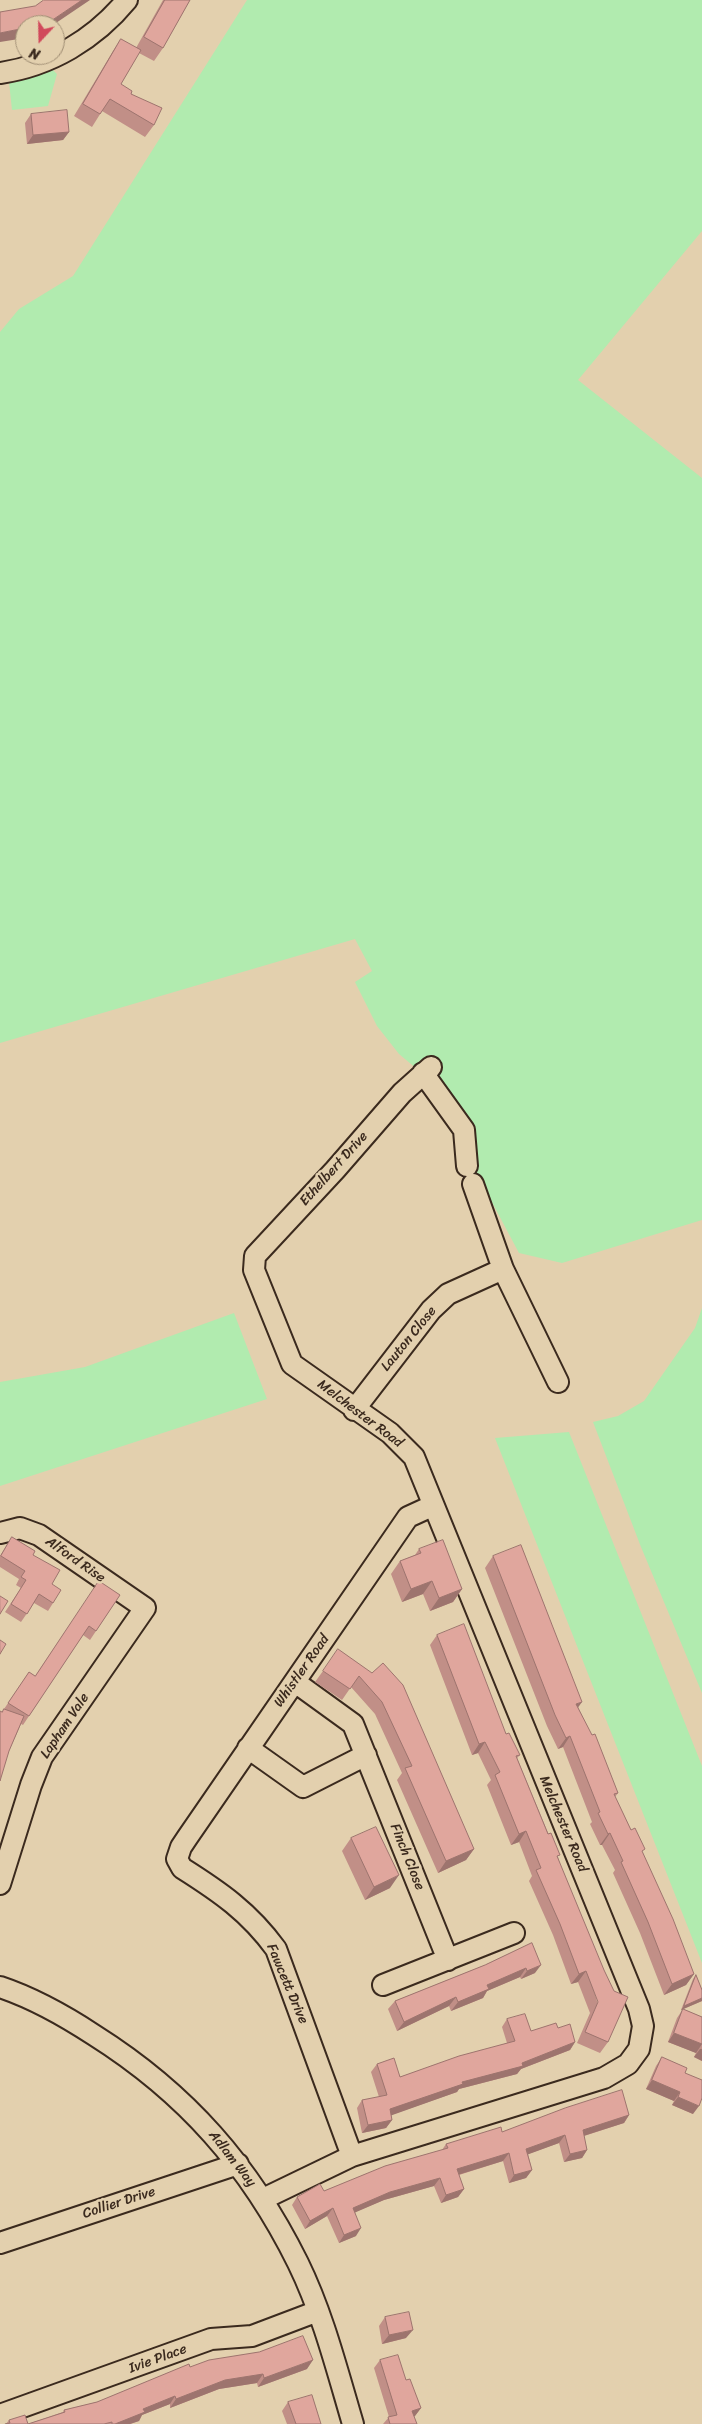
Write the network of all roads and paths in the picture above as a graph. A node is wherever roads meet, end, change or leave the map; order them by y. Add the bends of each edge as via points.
1 (127, 0) edge
2 (0, 73) edge
3 (503, 1269) junction
4 (254, 1270) joint
5 (558, 1382) dead end
6 (354, 1410) junction
7 (432, 1506) junction
8 (0, 1534) edge
9 (145, 1608) joint
10 (295, 1682) junction
11 (248, 1748) junction
12 (366, 1755) junction
13 (181, 1847) joint
14 (0, 1884) edge
15 (514, 1933) dead end
16 (448, 1960) junction
17 (383, 1985) dead end
18 (0, 1987) edge
19 (352, 2156) junction
20 (238, 2164) junction
21 (263, 2199) junction
22 (0, 2243) edge
23 (318, 2311) junction
24 (0, 2414) edge
25 (354, 2424) edge

1 - 2 street via 94,34 69,49 35,65
3 - 4 street, Ethelbert Drive via 470,1175 464,1130 427,1070 402,1093 255,1256
3 - 5 street
3 - 6 street, Lauton Close via 448,1294 431,1310
4 - 6 street, Melchester Road via 292,1364
6 - 7 street, Melchester Road via 390,1433 414,1458
7 - 10 street, Whistler Road via 408,1517
7 - 19 street, Melchester Road via 630,1984 643,2026 642,2039 628,2064 604,2078
8 - 9 street, Alford Rise via 20,1528 39,1535
9 - 14 street, Lapham Vale via 42,1757
10 - 11 street, Whistler Road
10 - 12 street, Finch Close via 353,1724
11 - 12 street via 303,1786
11 - 13 street, Whistler Road
12 - 16 street, Finch Close
13 - 19 street, Fawcett Drive via 177,1859 182,1868 235,1904 259,1927 276,1950
15 - 16 street
16 - 17 street
18 - 20 street, Adlam Way via 55,2011 123,2053 181,2100
19 - 21 street, Melchester Road
20 - 21 street, Adlam Way
20 - 22 street, Collier Drive
21 - 23 street, Adlam Way via 298,2264
23 - 24 street, Ivie Place via 252,2336 212,2339
23 - 25 street, Adlam Way

